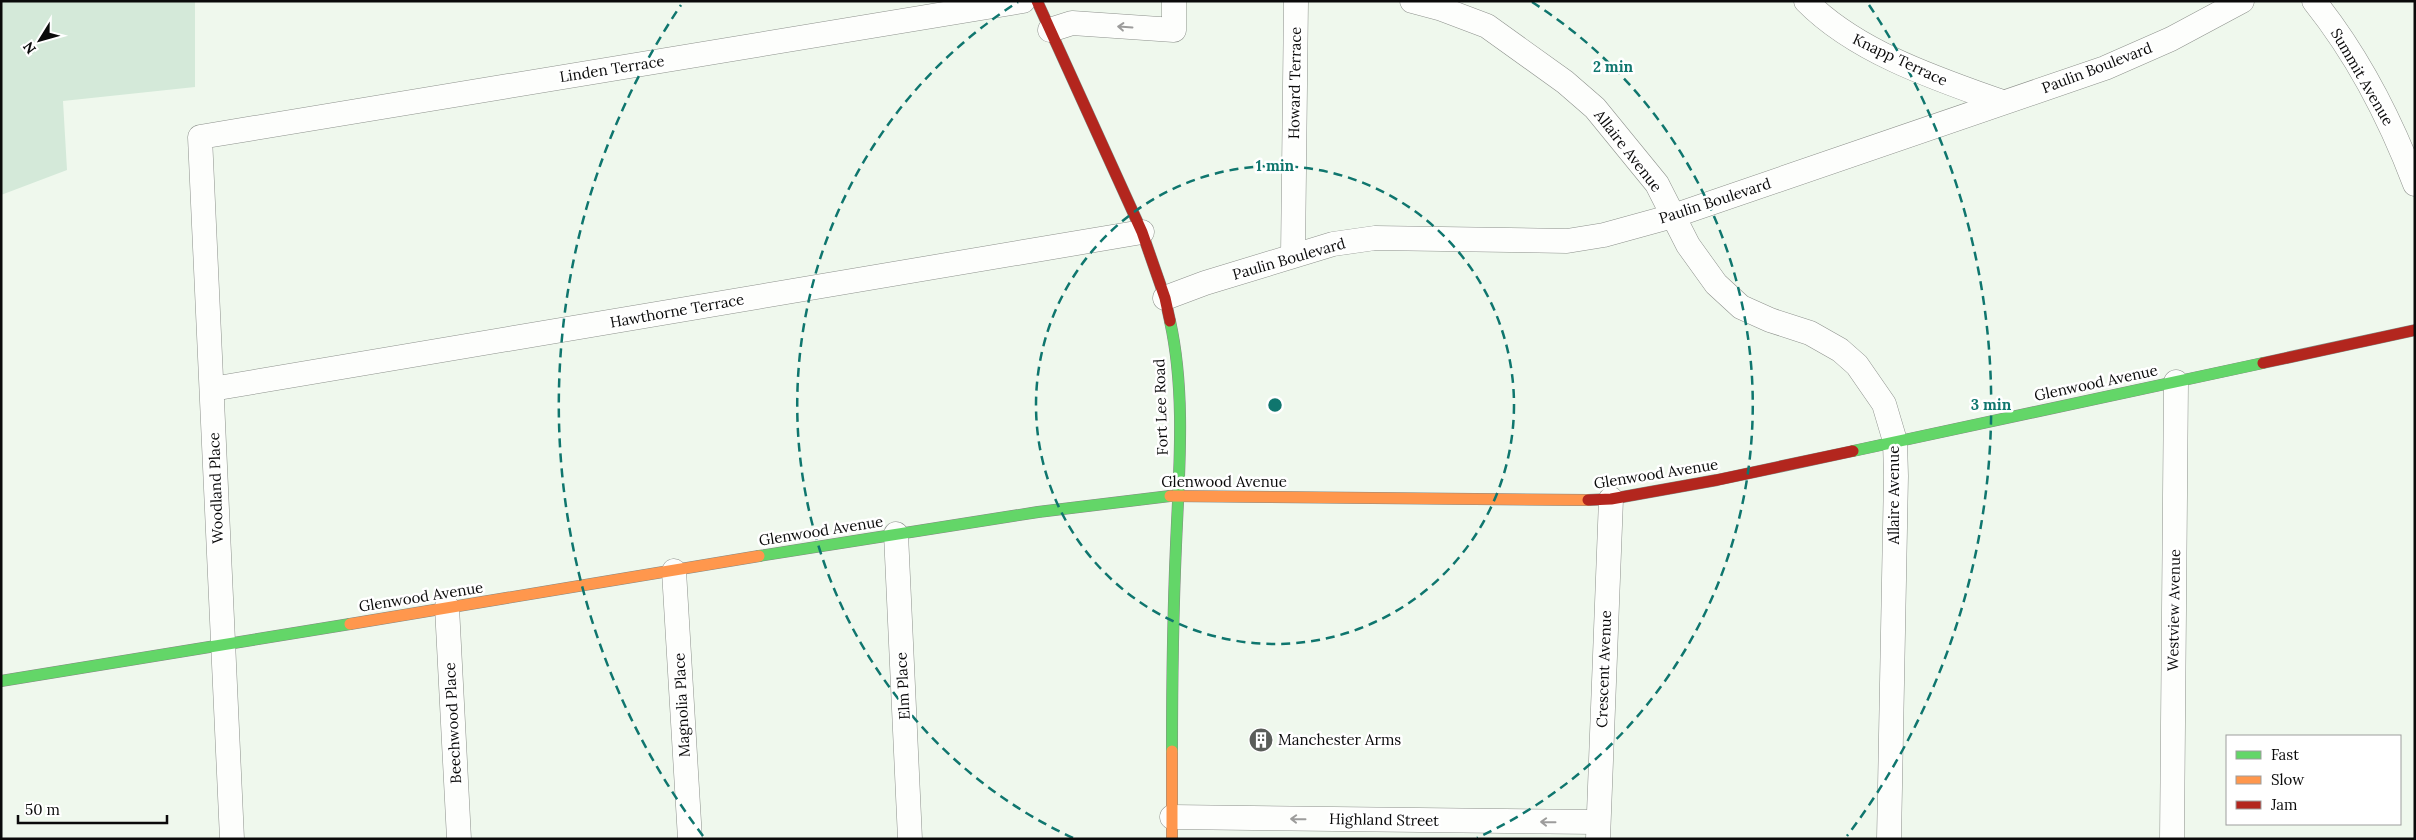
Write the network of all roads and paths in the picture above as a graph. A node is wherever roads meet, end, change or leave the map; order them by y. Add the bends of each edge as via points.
1 (1023, 1) edge
2 (1036, 1) edge
3 (1174, 1) edge
4 (1296, 1) edge
5 (1412, 1) edge
6 (1806, 1) edge
7 (2242, 1) edge
8 (2314, 1) edge
9 (1050, 30) junction
10 (2002, 102) junction
11 (200, 137) joint
12 (2415, 184) edge
13 (1674, 216) junction
14 (1142, 232) junction
15 (1293, 255) junction
16 (1165, 298) junction
17 (2415, 330) edge
18 (2176, 382) junction
19 (212, 390) junction
20 (1895, 441) junction
21 (1178, 495) junction
22 (1611, 499) junction
23 (896, 534) junction
24 (674, 570) junction
25 (447, 607) junction
26 (223, 644) junction
27 (1, 680) edge
28 (1172, 828) edge
29 (1597, 830) edge
30 (232, 839) edge
31 (459, 839) edge
32 (690, 839) edge
33 (910, 839) edge
34 (1889, 839) edge
35 (2172, 839) edge

1 - 11 street, Linden Terrace
2 - 9 street, Fort Lee Road
3 -> 9 street via 1174,30 1072,23
4 - 15 street, Howard Terrace
5 - 13 street, Allaire Avenue via 1487,26 1565,82 1595,108 1628,146 1657,184
6 - 10 street, Knapp Terrace via 1860,43 1946,82
7 - 10 street, Paulin Boulevard via 2171,39 2105,68
8 - 12 street, Summit Avenue via 2352,54 2380,101
9 - 14 street, Fort Lee Road
10 - 13 street, Paulin Boulevard
11 - 19 street, Woodland Place
13 - 15 street, Paulin Boulevard via 1604,235 1567,241 1375,238 1333,244
13 - 20 street, Allaire Avenue via 1688,245 1716,284 1741,307 1810,334 1840,350 1857,365 1884,404
14 - 16 street, Fort Lee Road
14 - 19 street, Hawthorne Terrace
15 - 16 street, Paulin Boulevard
16 - 21 street, Fort Lee Road via 1174,338 1179,390
17 - 18 street, Glenwood Avenue
18 - 20 street, Glenwood Avenue
18 - 35 street, Westview Avenue
19 - 26 street, Woodland Place
20 - 22 street, Glenwood Avenue via 1717,480
20 - 34 street, Allaire Avenue
21 - 22 street, Glenwood Avenue
21 - 23 street, Glenwood Avenue
21 - 28 street, Fort Lee Road via 1172,634
22 - 29 street, Crescent Avenue
23 - 24 street, Glenwood Avenue
23 - 33 street, Elm Place
24 - 25 street, Glenwood Avenue
24 - 32 street, Magnolia Place
25 - 26 street, Glenwood Avenue
25 - 31 street, Beechwood Place
26 - 27 street, Glenwood Avenue
26 - 30 street, Woodland Place
29 -> 28 street, Highland Street

